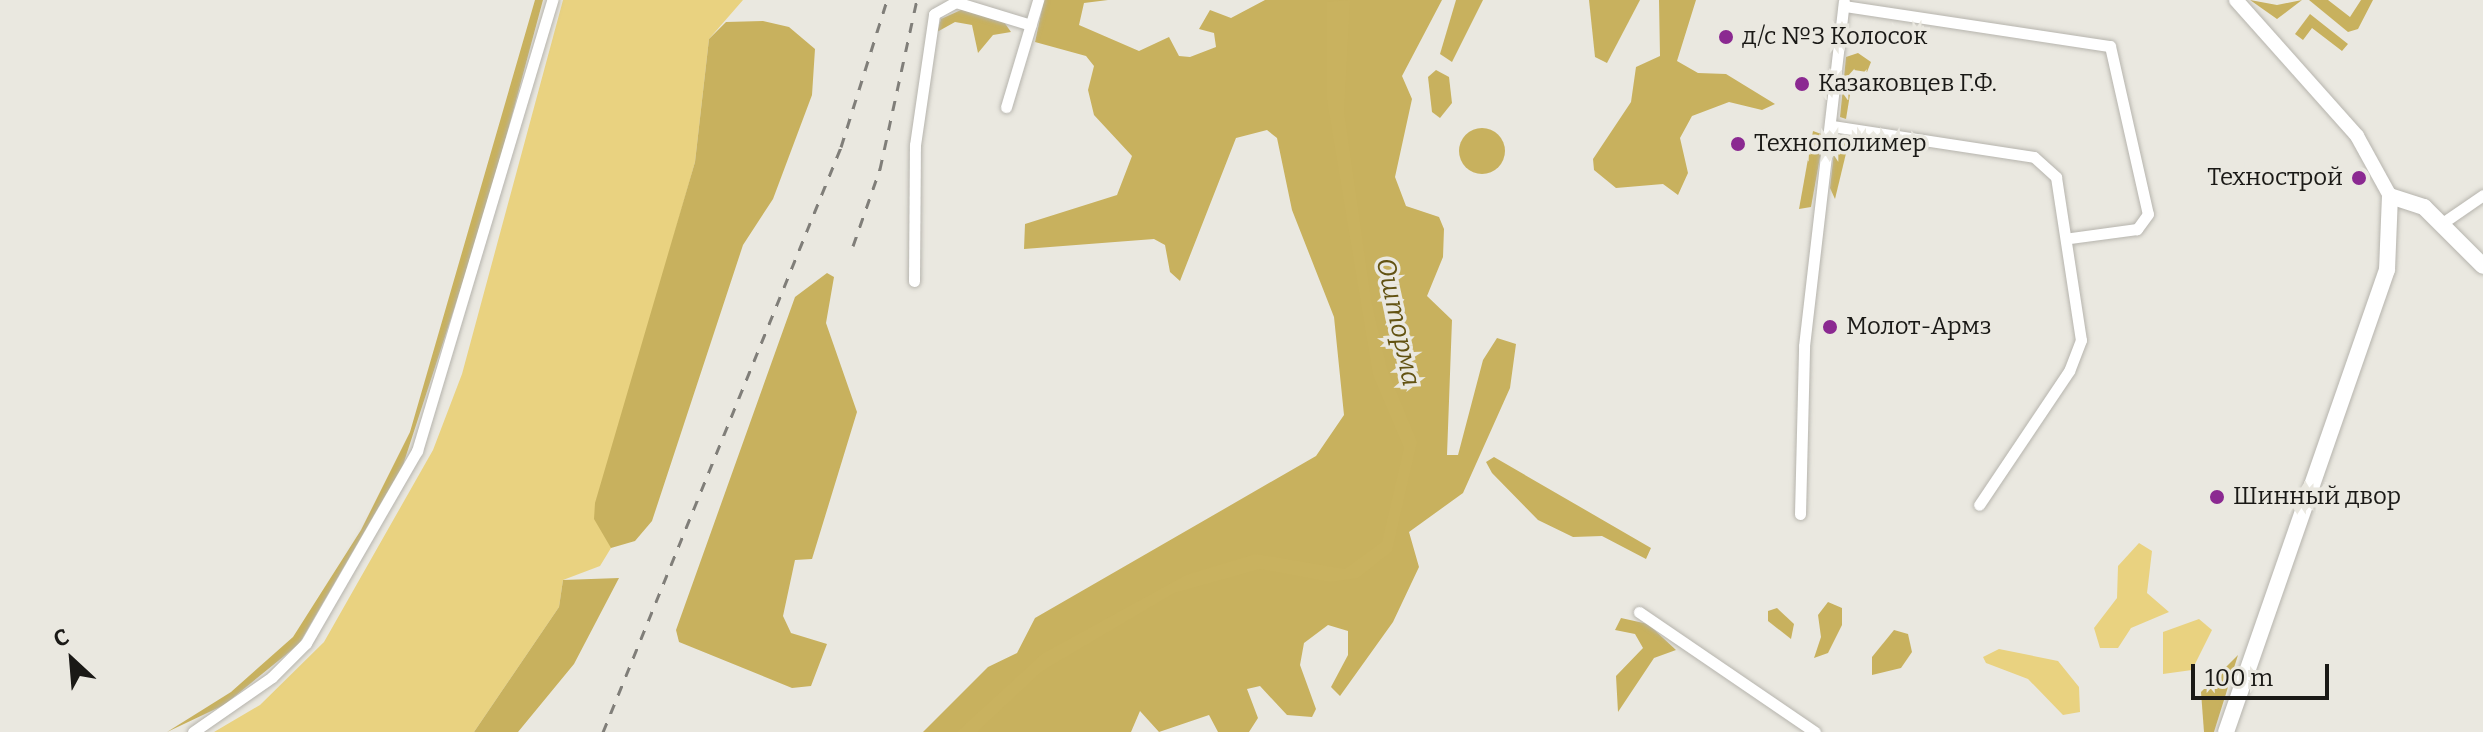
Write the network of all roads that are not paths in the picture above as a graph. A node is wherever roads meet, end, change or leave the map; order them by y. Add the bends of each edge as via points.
1 (552, 0) edge
2 (1038, 0) edge
3 (2236, 0) edge
4 (1844, 3) edge
5 (1031, 25) junction
6 (1006, 107) dead end
7 (1832, 126) junction
8 (2483, 195) edge
9 (2390, 196) junction
10 (2441, 224) junction
11 (2070, 238) junction
12 (2483, 266) edge
13 (914, 281) dead end
14 (1979, 505) dead end
15 (1800, 514) dead end
16 (1639, 612) dead end
17 (193, 732) edge
18 (1815, 732) edge
19 (2226, 732) edge

1 - 17 street via 417,451 306,643 272,677
2 - 5 street
3 - 9 street via 2357,136
4 - 7 street
4 - 11 street via 2110,46 2148,214 2137,229
5 - 6 street
5 - 13 street via 956,2 934,14 915,145
7 - 11 street via 2034,157 2056,177
7 - 15 street via 1804,346
8 - 10 street
9 - 10 main road via 2415,201
9 - 19 main road via 2387,270
10 - 12 main road
11 - 14 street via 2083,325 2076,357
16 - 18 street

